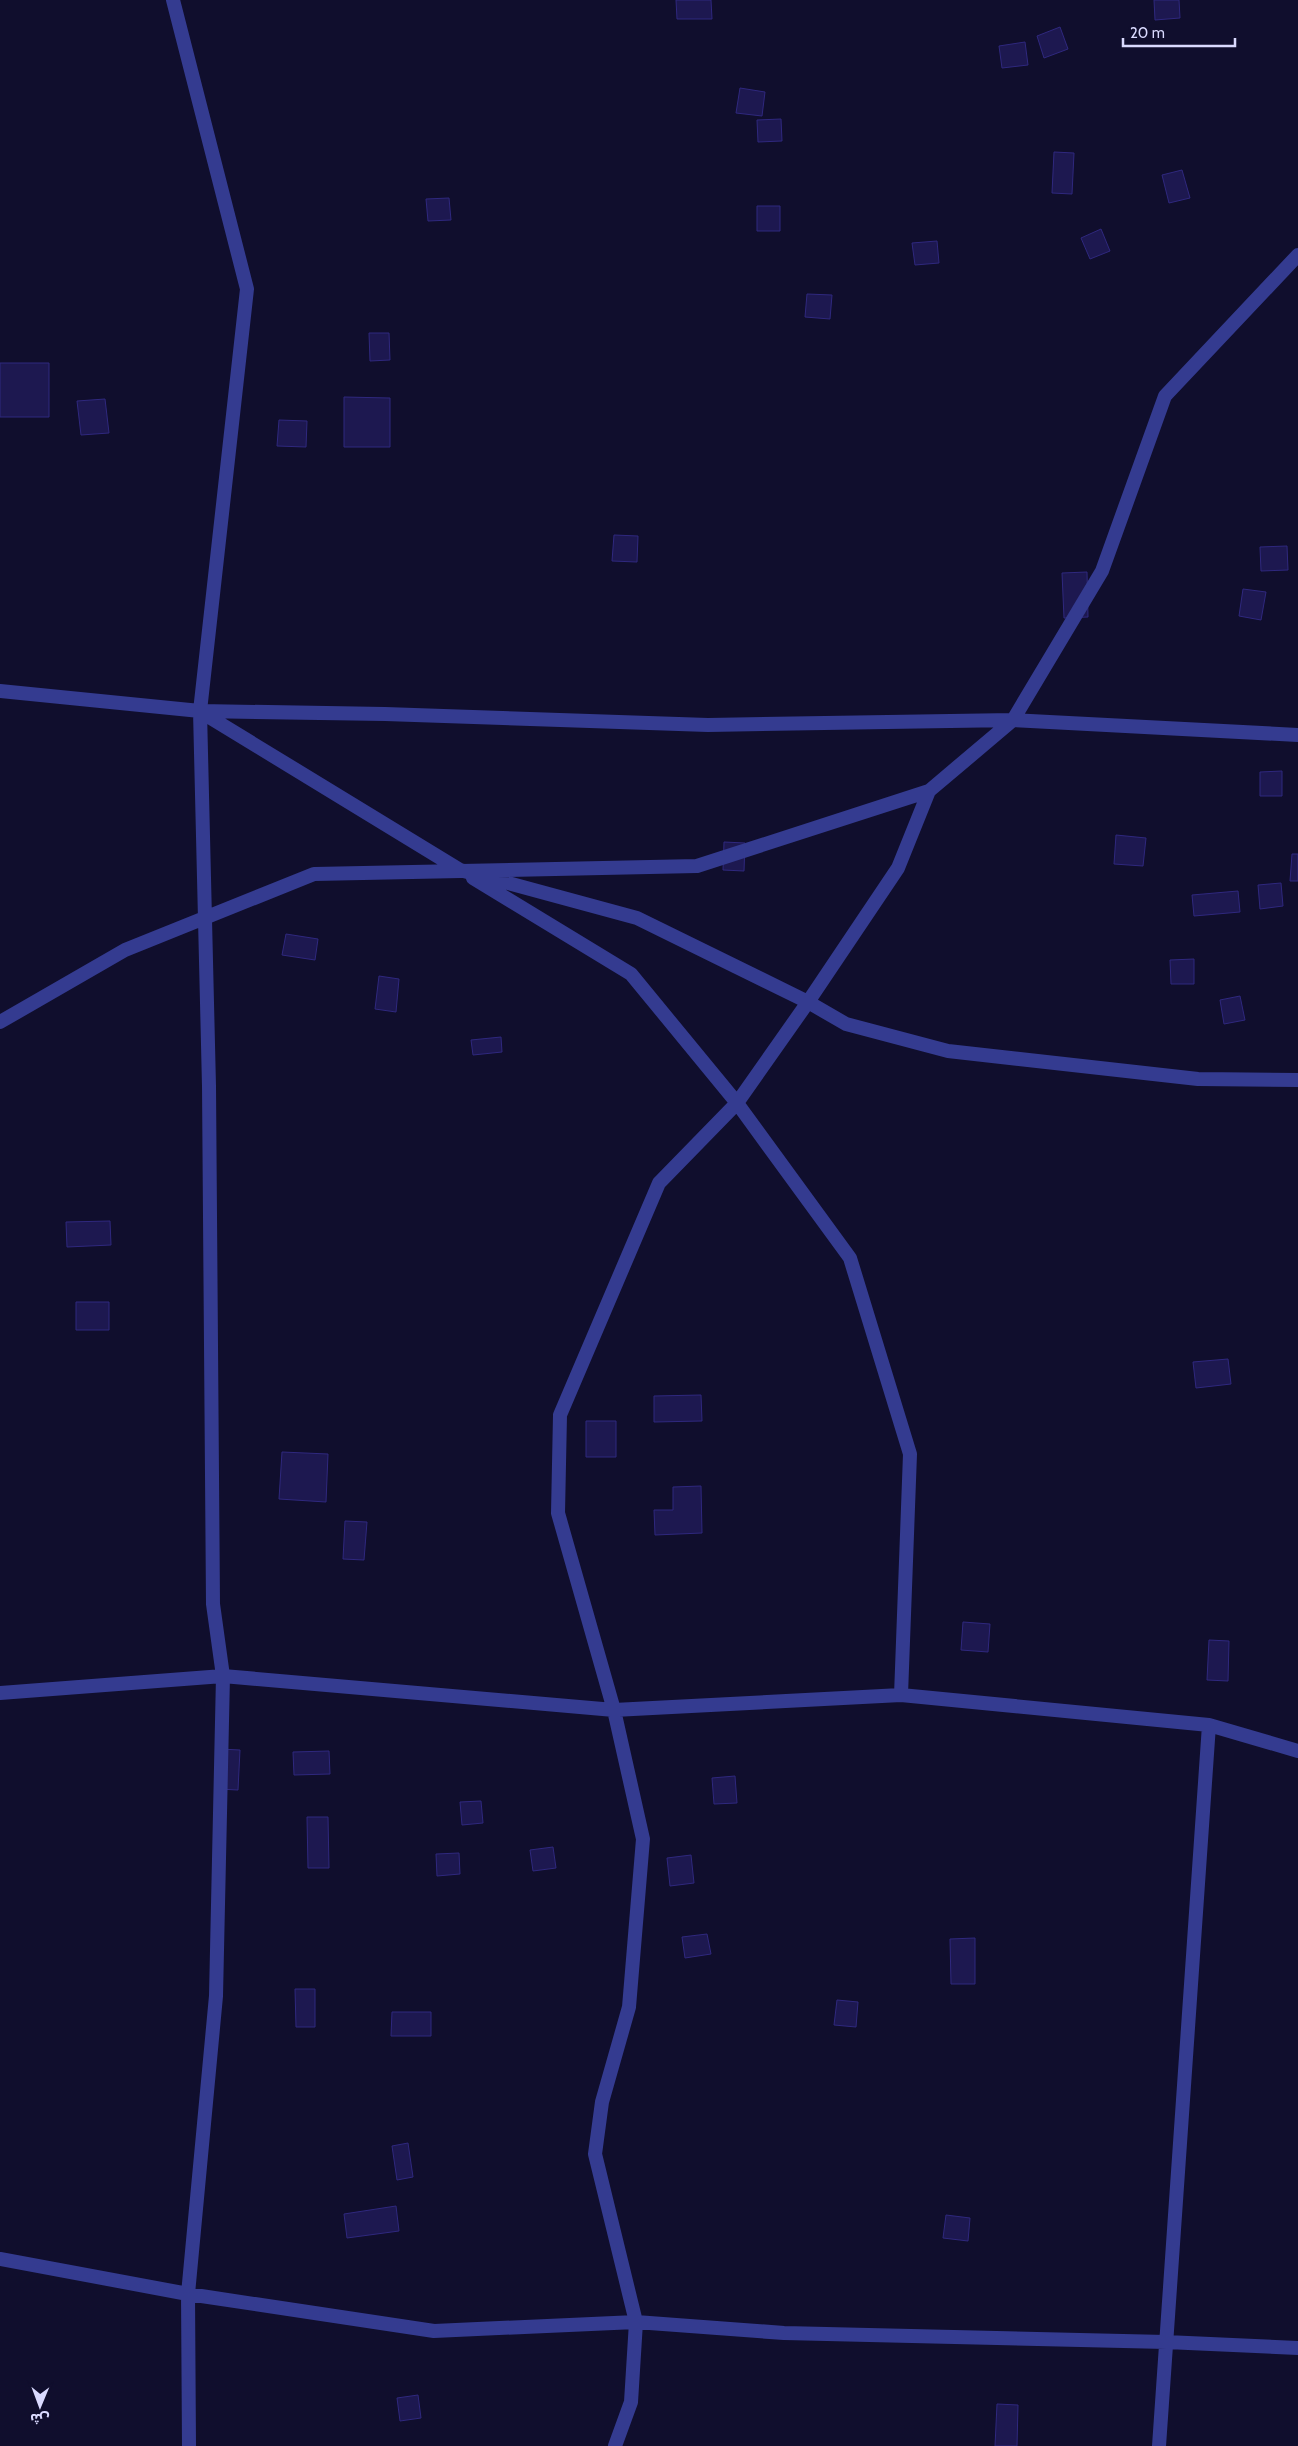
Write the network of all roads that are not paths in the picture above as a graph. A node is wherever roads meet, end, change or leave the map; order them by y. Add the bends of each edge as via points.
1 (173, 0) edge
2 (1298, 256) edge
3 (0, 691) edge
4 (200, 711) junction
5 (1013, 720) junction
6 (1298, 735) edge
7 (929, 791) junction
8 (460, 870) junction
9 (205, 918) junction
10 (808, 1002) junction
11 (0, 1022) edge
12 (1298, 1080) edge
13 (737, 1103) junction
14 (223, 1676) junction
15 (0, 1692) edge
16 (901, 1695) junction
17 (614, 1710) junction
18 (1209, 1725) junction
19 (1298, 1751) edge
20 (0, 2259) edge
21 (188, 2294) junction
22 (636, 2322) junction
23 (1166, 2342) junction
24 (1298, 2348) edge
25 (190, 2446) edge
26 (615, 2446) edge
27 (1159, 2446) edge

1 - 4 street via 247,289
2 - 5 street via 1164,396 1102,571
3 - 4 street
4 - 5 street via 708,725
4 - 8 street
4 - 9 street
5 - 6 street
5 - 7 street
7 - 8 street via 697,866
7 - 10 street via 898,868
8 - 9 street via 314,874
8 - 10 street via 636,918
8 - 13 street via 631,974
9 - 11 street via 125,950
9 - 14 street via 213,1604
10 - 12 street via 846,1024 948,1051 1198,1079
10 - 13 street
13 - 16 street via 850,1258 910,1454
13 - 17 street via 658,1183 560,1415 558,1513
14 - 15 street
14 - 17 street
14 - 21 street via 216,1996
16 - 17 street
16 - 18 street
17 - 22 street via 643,1839 629,2007 602,2102 595,2154
18 - 19 street
18 - 23 street
20 - 21 street
21 - 22 street via 434,2331
21 - 25 street
22 - 23 street via 784,2332
22 - 26 street via 631,2402
23 - 24 street
23 - 27 street

